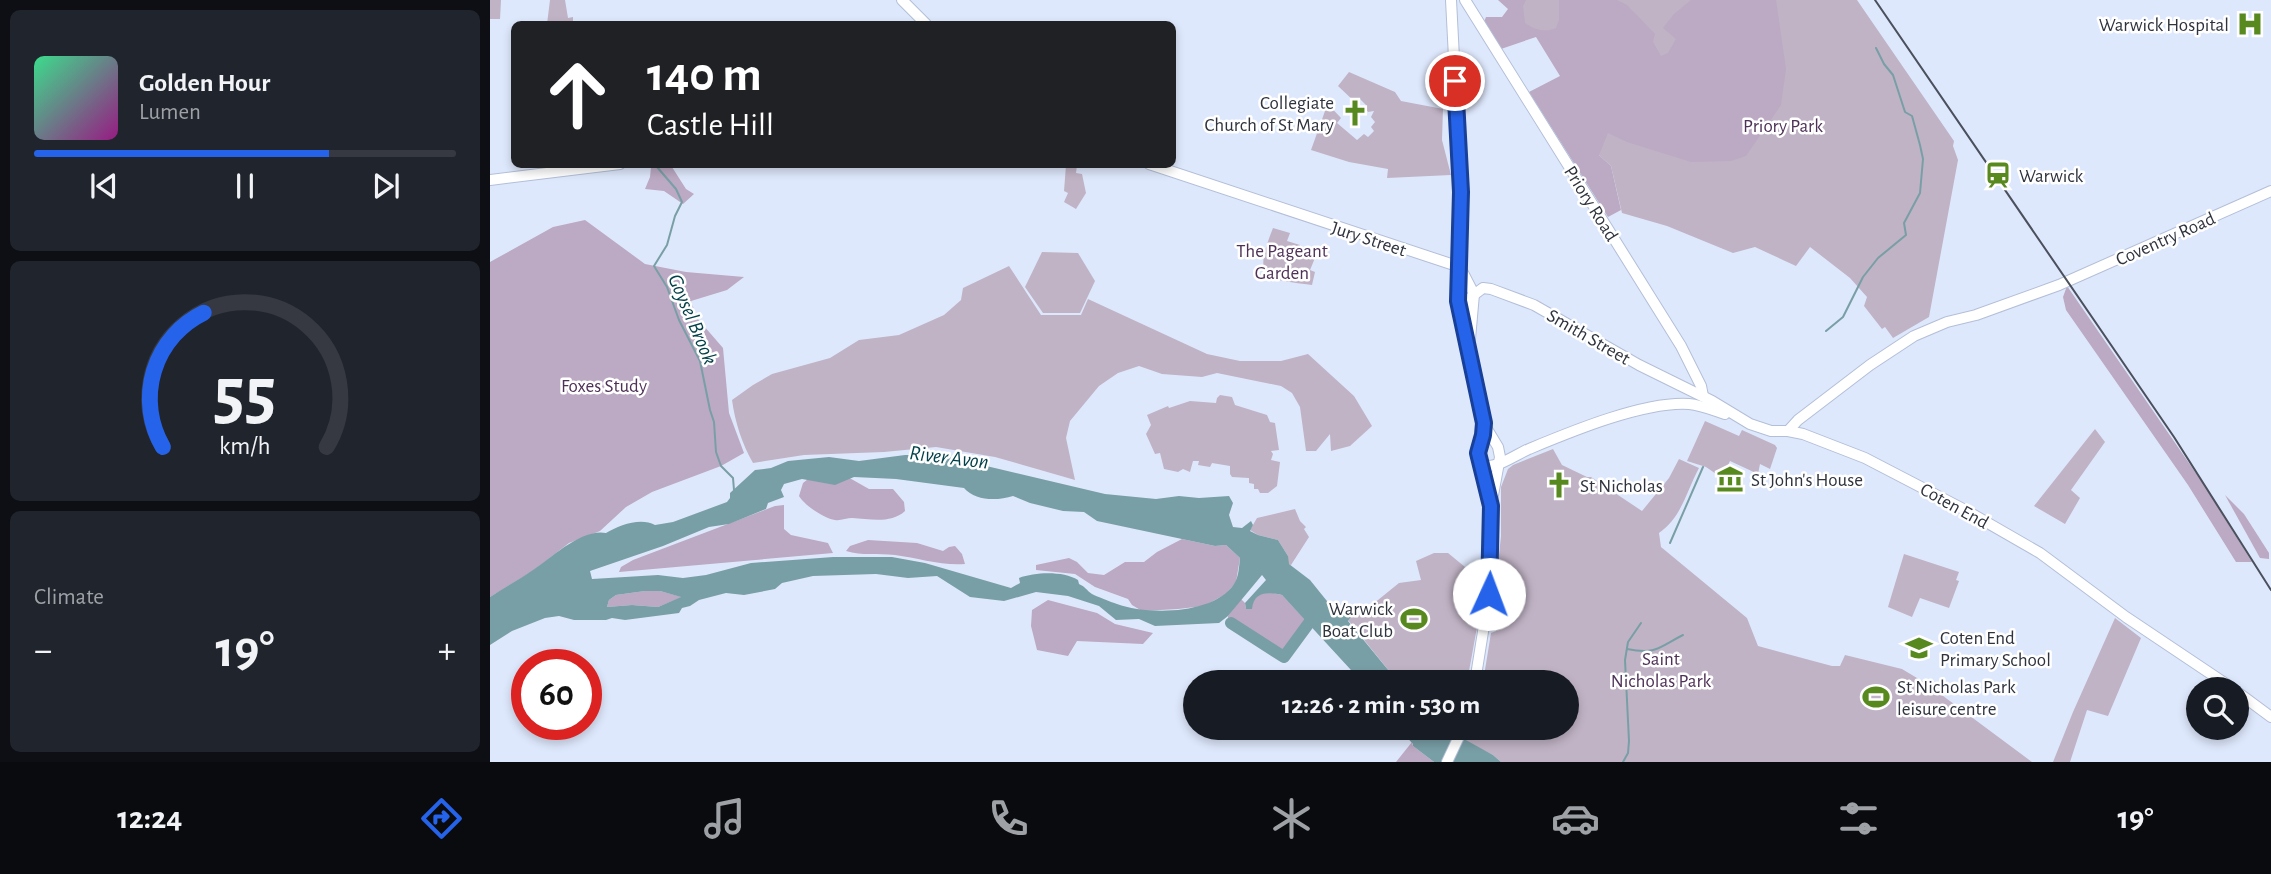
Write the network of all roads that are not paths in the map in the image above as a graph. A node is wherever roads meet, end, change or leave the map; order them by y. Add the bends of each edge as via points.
1 (902, 0) edge
2 (1451, 3) edge
3 (1469, 8) edge
4 (923, 21) edge
5 (588, 168) edge
6 (1161, 168) edge
7 (490, 180) edge
8 (2271, 191) edge
9 (1460, 267) junction
10 (1475, 294) junction
11 (1463, 327) junction
12 (1469, 354) junction
13 (1703, 396) junction
14 (1691, 404) junction
15 (1732, 415) junction
16 (1484, 423) junction
17 (1788, 431) junction
18 (1478, 458) junction
19 (1498, 464) junction
20 (1491, 506) junction
21 (1477, 670) edge
22 (2217, 677) edge
23 (2249, 700) edge
24 (2271, 717) edge
25 (1457, 740) edge
26 (1447, 762) edge

1 - 4 main road
2 - 3 main road
2 - 9 main road via 1461,192
3 - 13 main road, Priory Road via 1681,346
5 - 7 main road
6 - 9 main road, Jury Street
8 - 17 main road, Coventry Road via 2028,303 1947,322 1905,341
9 - 10 main road
9 - 11 main road via 1458,301
10 - 11 main road via 1468,301
10 - 12 main road
10 - 13 main road, Smith Street via 1487,288 1534,305
11 - 12 main road
12 - 16 main road
13 - 14 main road
13 - 15 main road, Smith Street
14 - 15 main road
14 - 19 main road via 1640,410 1591,425
15 - 17 main road, Coten End via 1762,429
16 - 18 main road
16 - 19 main road via 1498,447
17 - 22 main road, Coten End via 1865,458 1967,511 2045,556
18 - 19 main road via 1484,466
18 - 20 main road
19 - 20 main road
20 - 21 main road via 1489,594
23 - 24 main road, Coten End
25 - 26 main road

